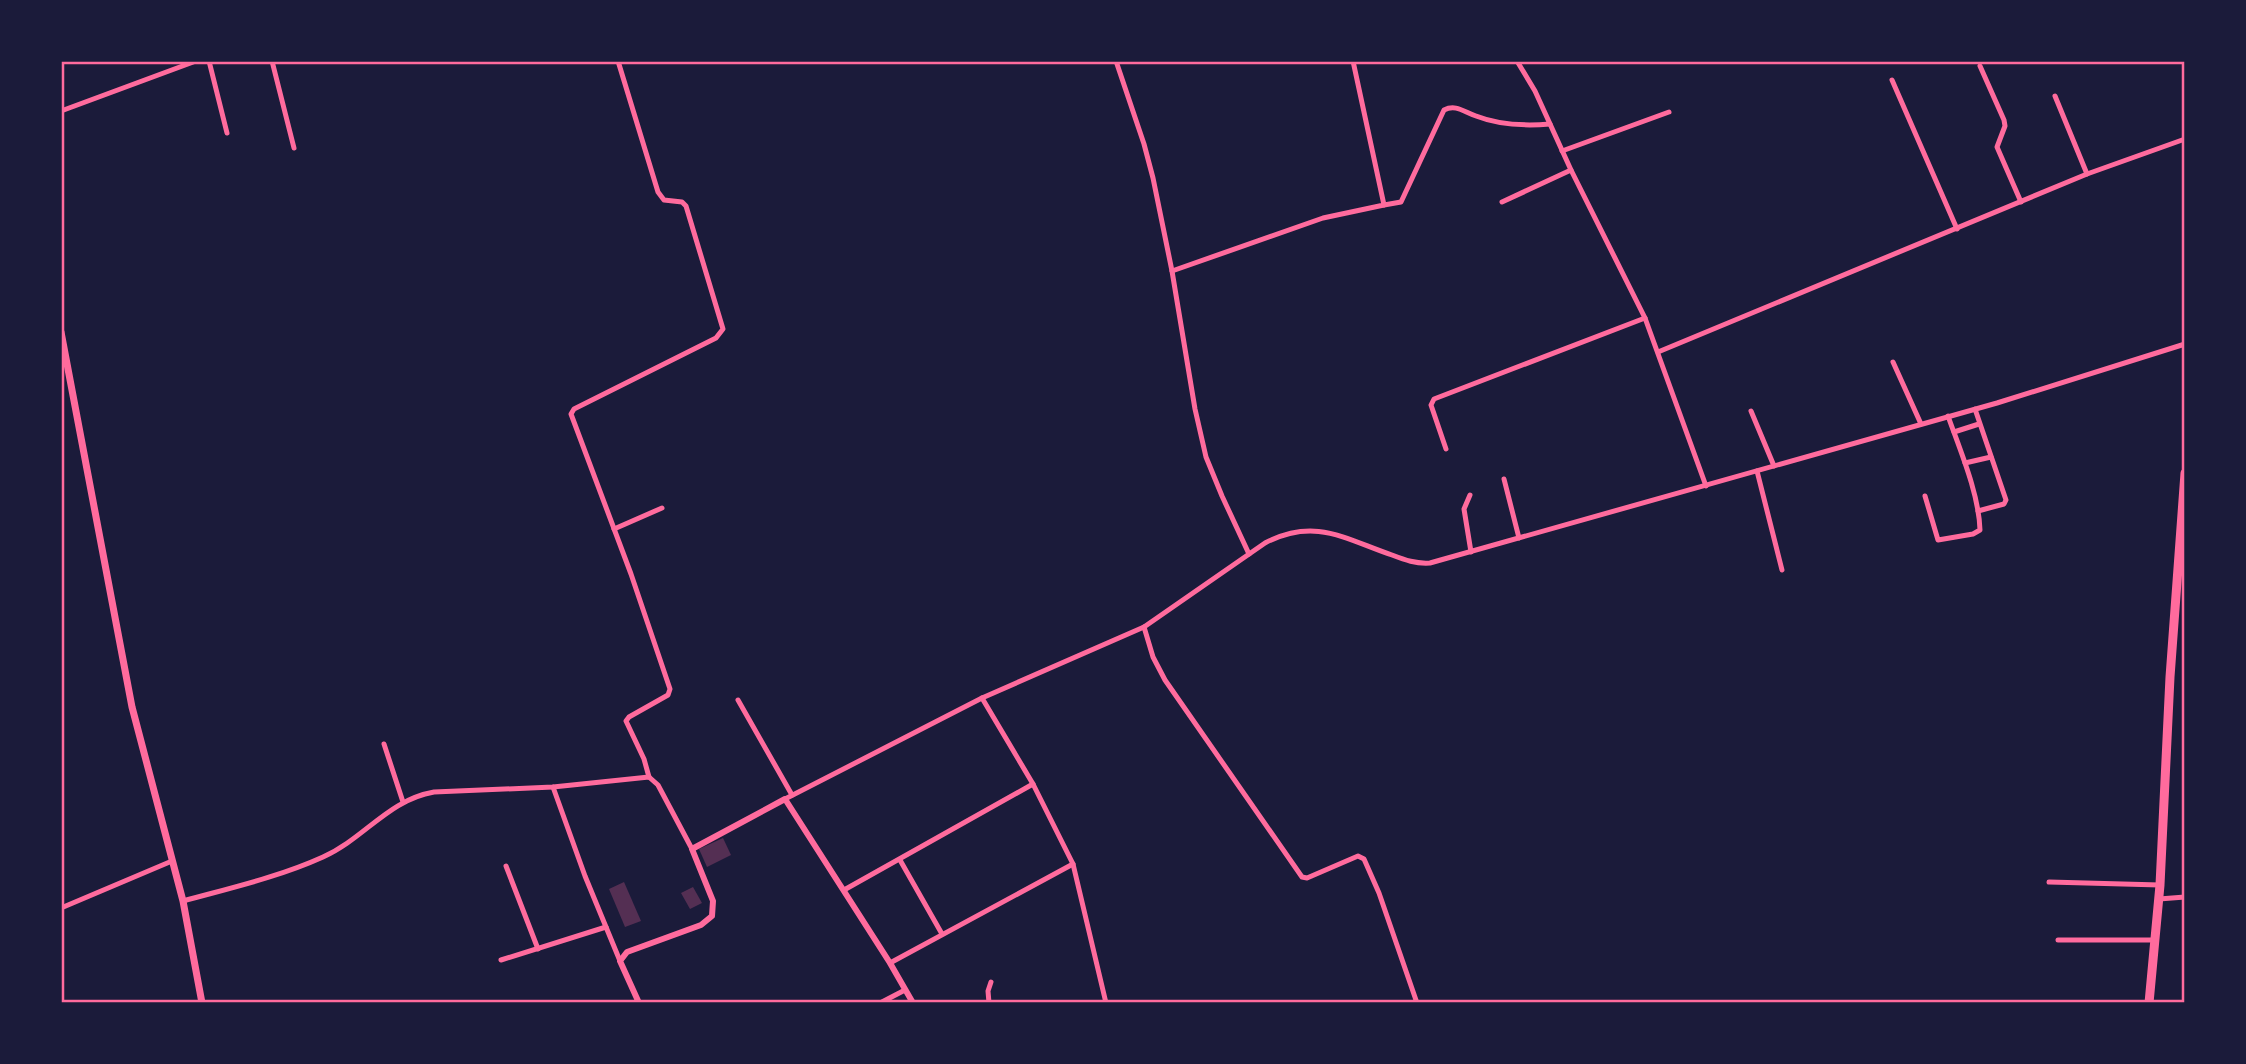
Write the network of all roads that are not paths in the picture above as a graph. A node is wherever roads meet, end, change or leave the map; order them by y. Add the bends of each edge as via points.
1 (196, 61) edge
2 (209, 61) edge
3 (272, 61) edge
4 (618, 61) edge
5 (1116, 61) edge
6 (1353, 61) edge
7 (1517, 61) edge
8 (1980, 66) dead end
9 (1892, 80) dead end
10 (2055, 96) dead end
11 (61, 111) edge
12 (1669, 112) dead end
13 (1550, 124) junction
14 (228, 133) dead end
15 (2185, 139) edge
16 (294, 148) dead end
17 (1562, 150) junction
18 (1571, 170) junction
19 (2087, 174) junction
20 (1502, 202) dead end
21 (2021, 202) junction
22 (1384, 205) junction
23 (1957, 229) junction
24 (1172, 271) junction
25 (1644, 318) junction
26 (61, 332) edge
27 (2185, 344) edge
28 (1658, 352) junction
29 (1893, 362) dead end
30 (1975, 409) junction
31 (1751, 411) dead end
32 (1948, 416) junction
33 (1921, 424) junction
34 (1979, 424) junction
35 (1954, 432) junction
36 (1446, 449) dead end
37 (1990, 457) junction
38 (1965, 463) junction
39 (1773, 466) junction
40 (1757, 471) junction
41 (2185, 473) edge
42 (1504, 479) dead end
43 (1706, 486) junction
44 (1470, 495) dead end
45 (1925, 496) dead end
46 (662, 508) dead end
47 (1978, 511) junction
48 (614, 529) junction
49 (1519, 538) junction
50 (1471, 552) junction
51 (1249, 554) junction
52 (1782, 570) dead end
53 (1144, 627) junction
54 (982, 698) junction
55 (738, 700) dead end
56 (384, 744) dead end
57 (649, 778) junction
58 (1033, 784) junction
59 (554, 787) junction
60 (792, 795) junction
61 (785, 799) junction
62 (402, 802) junction
63 (692, 849) junction
64 (900, 860) junction
65 (172, 862) junction
66 (1073, 864) junction
67 (506, 866) dead end
68 (2049, 882) dead end
69 (2160, 885) junction
70 (844, 890) junction
71 (2185, 897) edge
72 (2159, 899) junction
73 (183, 901) junction
74 (61, 908) edge
75 (606, 927) junction
76 (942, 934) junction
77 (2058, 940) dead end
78 (2154, 940) junction
79 (538, 949) junction
80 (501, 960) dead end
81 (620, 961) junction
82 (890, 963) junction
83 (991, 982) dead end
84 (905, 990) junction
85 (202, 1003) edge
86 (639, 1003) edge
87 (880, 1003) edge
88 (913, 1003) edge
89 (989, 1003) edge
90 (1105, 1003) edge
91 (1417, 1003) edge
92 (2149, 1003) edge

1 - 11 street
2 - 14 street
3 - 16 street
4 - 48 street via 658,192 664,200 686,206 723,329 716,338 573,411
5 - 24 street via 1144,144
6 - 22 street
7 - 13 street
8 - 21 street via 2004,120 1997,147
9 - 23 street
10 - 19 street
12 - 17 street
13 - 17 street
13 - 22 street via 1517,125 1477,117 1457,107 1444,110 1401,202
15 - 19 street
17 - 18 street
18 - 20 street
18 - 25 street
19 - 21 street
21 - 23 street
22 - 24 street via 1323,218
23 - 28 street
24 - 51 street via 1206,457
25 - 28 street
25 - 36 street via 1434,399 1431,405
26 - 65 main road via 132,707
27 - 30 street
28 - 43 street
29 - 33 street
30 - 32 street
30 - 34 street
31 - 39 street
32 - 33 street
32 - 35 street
33 - 39 street
34 - 35 street
34 - 37 street
35 - 38 street
37 - 38 street
37 - 47 street via 2006,501
38 - 47 street
39 - 40 street
40 - 43 street
40 - 52 street
41 - 69 highway
42 - 49 street
43 - 49 street
44 - 50 street via 1464,509
45 - 47 street via 1940,541 1978,532
46 - 48 street
48 - 57 street via 670,689 668,695 626,721
49 - 50 street
50 - 51 street via 1420,563 1342,535 1303,530 1282,534
51 - 53 street
53 - 54 street
53 - 91 street via 1165,680 1302,877 1358,856 1364,859
54 - 58 street
54 - 60 street
55 - 60 street
56 - 62 street
57 - 59 street
57 - 63 street via 658,785
58 - 64 street
58 - 66 street
59 - 62 street via 434,792
59 - 75 street
60 - 61 street
61 - 63 street
61 - 70 street
62 - 73 street via 323,858
63 - 81 street via 713,901 711,919 627,952
64 - 70 street
64 - 76 street
65 - 73 main road
65 - 74 street
66 - 76 street
66 - 90 street
67 - 79 street
68 - 69 street
69 - 72 highway
70 - 82 street
71 - 72 street
72 - 78 highway
73 - 85 main road
75 - 79 street
75 - 81 street
76 - 82 street
77 - 78 street
78 - 92 highway
79 - 80 street
81 - 86 street
82 - 84 street
83 - 89 street
84 - 87 street
84 - 88 street

